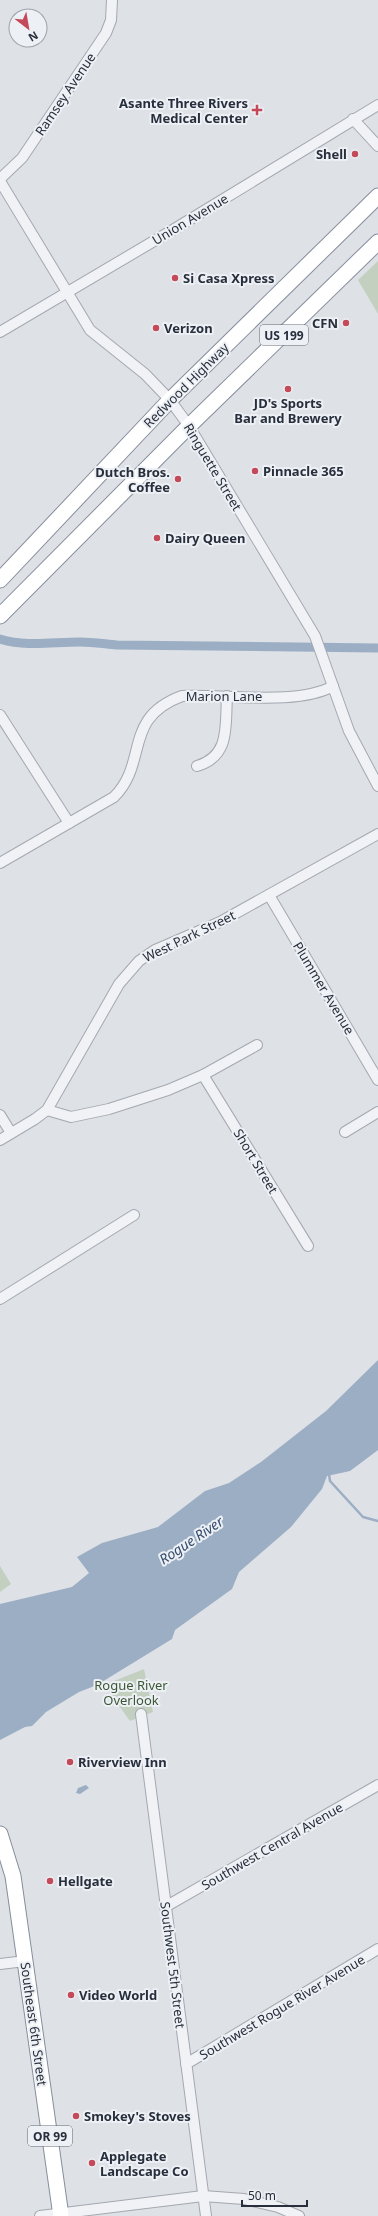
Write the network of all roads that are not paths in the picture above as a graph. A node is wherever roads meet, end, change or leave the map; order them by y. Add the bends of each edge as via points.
1 (112, 0) edge
2 (378, 104) edge
3 (353, 119) junction
4 (378, 146) edge
5 (0, 180) edge
6 (378, 196) edge
7 (378, 242) edge
8 (66, 293) junction
9 (0, 332) edge
10 (170, 400) junction
11 (189, 426) junction
12 (13, 565) junction
13 (0, 575) edge
14 (0, 580) edge
15 (0, 616) edge
16 (333, 686) junction
17 (227, 696) junction
18 (0, 715) edge
19 (197, 766) dead end
20 (378, 786) edge
21 (69, 823) junction
22 (378, 834) edge
23 (0, 864) edge
24 (269, 895) junction
25 (257, 1045) dead end
26 (203, 1075) junction
27 (378, 1080) edge
28 (47, 1110) junction
29 (378, 1112) edge
30 (0, 1115) edge
31 (345, 1132) dead end
32 (11, 1133) junction
33 (0, 1140) edge
34 (134, 1215) dead end
35 (308, 1246) dead end
36 (0, 1299) edge
37 (141, 1714) dead end
38 (378, 1785) edge
39 (0, 1834) edge
40 (165, 1907) junction
41 (378, 1949) edge
42 (25, 1961) junction
43 (0, 1964) edge
44 (186, 2064) junction
45 (203, 2196) junction
46 (61, 2215) edge
47 (40, 2216) edge
48 (206, 2216) edge
49 (298, 2216) edge

1 - 5 street, Ramsey Avenue via 111,20 106,34 22,158
2 - 3 street, Union Avenue
3 - 4 street
3 - 8 street, Union Avenue
5 - 8 street, Ringuette Street
6 - 10 highway, Redwood Highway / US 199
7 - 11 highway, US 199
8 - 9 street, Union Avenue
8 - 10 street, Ringuette Street via 90,330 145,374
10 - 11 street, Ringuette Street
10 - 12 highway, Redwood Highway / US 199
11 - 15 highway, US 199
11 - 16 street, Ringuette Street via 308,624 322,650
12 - 13 highway
12 - 14 highway, Redwood Highway / US 199
16 - 17 street, Marion Lane via 323,692 303,697
16 - 20 street, Ringuette Street via 356,748
17 - 19 street via 225,738 222,747 211,760
17 - 21 street, Marion Lane via 182,696 160,706 144,724 126,781 120,790 114,797
18 - 21 street
21 - 23 street, Marion Lane
22 - 24 street, West Park Street
24 - 27 street, Plummer Avenue
24 - 28 street, West Park Street via 220,922 155,950 134,966 119,984
25 - 26 street
26 - 28 street via 138,1100 86,1116 71,1118
26 - 35 street, Short Street
28 - 32 street, West Park Street
29 - 31 street
30 - 32 street
32 - 33 street, West Park Street
34 - 36 street
37 - 40 street, Southwest 5th Street
38 - 40 street, Southwest Central Avenue
39 - 42 highway, Southeast 6th Street / OR 99 via 13,1876
40 - 44 street, Southwest 5th Street
41 - 44 street, Southwest Rogue River Avenue
42 - 43 street
42 - 46 highway, Southeast 6th Street / OR 99
44 - 45 street, Southwest 5th Street
45 - 46 street
45 - 48 street, Southwest 5th Street
45 - 49 street via 251,2201 278,2207
46 - 47 street

